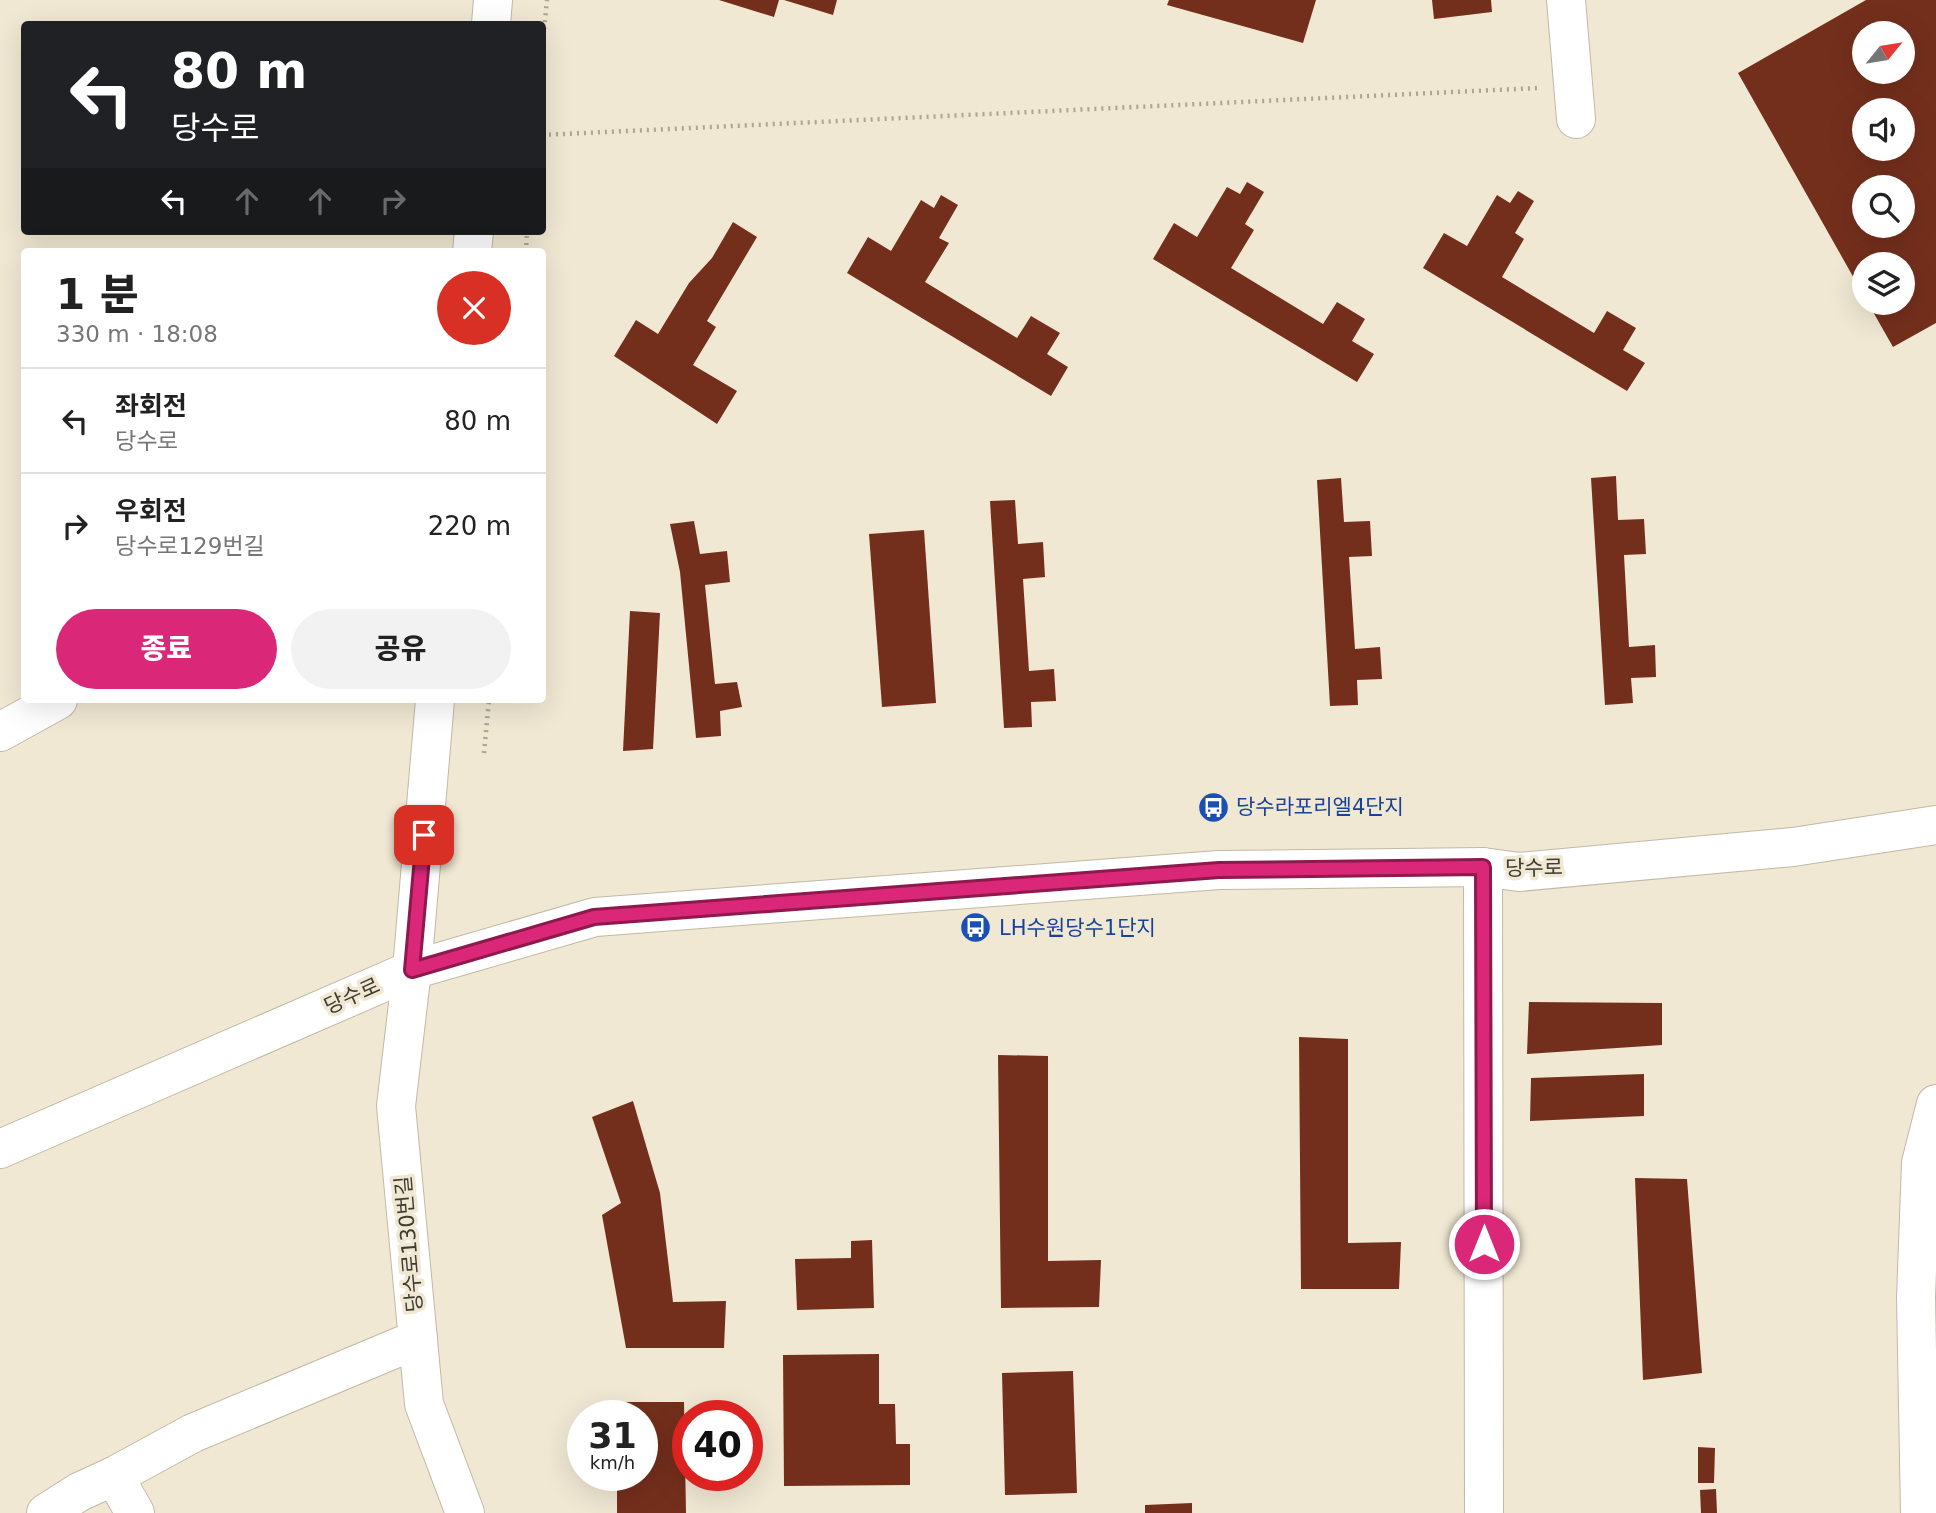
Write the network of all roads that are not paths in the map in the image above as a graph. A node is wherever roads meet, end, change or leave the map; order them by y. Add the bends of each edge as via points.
1 (493, 0) edge
2 (1566, 0) edge
3 (491, 21) edge
4 (1575, 102) road end
5 (53, 703) edge
6 (435, 703) edge
7 (0, 732) edge
8 (1936, 825) edge
9 (1483, 867) junction
10 (412, 970) junction
11 (1936, 1104) edge
12 (0, 1149) edge
13 (418, 1339) junction
14 (114, 1476) junction
15 (46, 1513) edge
16 (135, 1513) edge
17 (465, 1513) edge
18 (1484, 1513) edge
19 (1920, 1513) edge

1 - 3 street
2 - 4 street
5 - 7 street
6 - 10 street, 당수로130번길
8 - 9 street, 당수로 via 1765,849 1519,872
9 - 10 street, 당수로 via 1219,870 594,917
9 - 18 street
10 - 12 street, 당수로
10 - 13 street, 당수로130번길 via 396,1106
11 - 19 street via 1921,1163 1916,1297
13 - 14 street via 193,1433
13 - 17 street, 당수로130번길 via 424,1404
14 - 15 street
14 - 16 street

